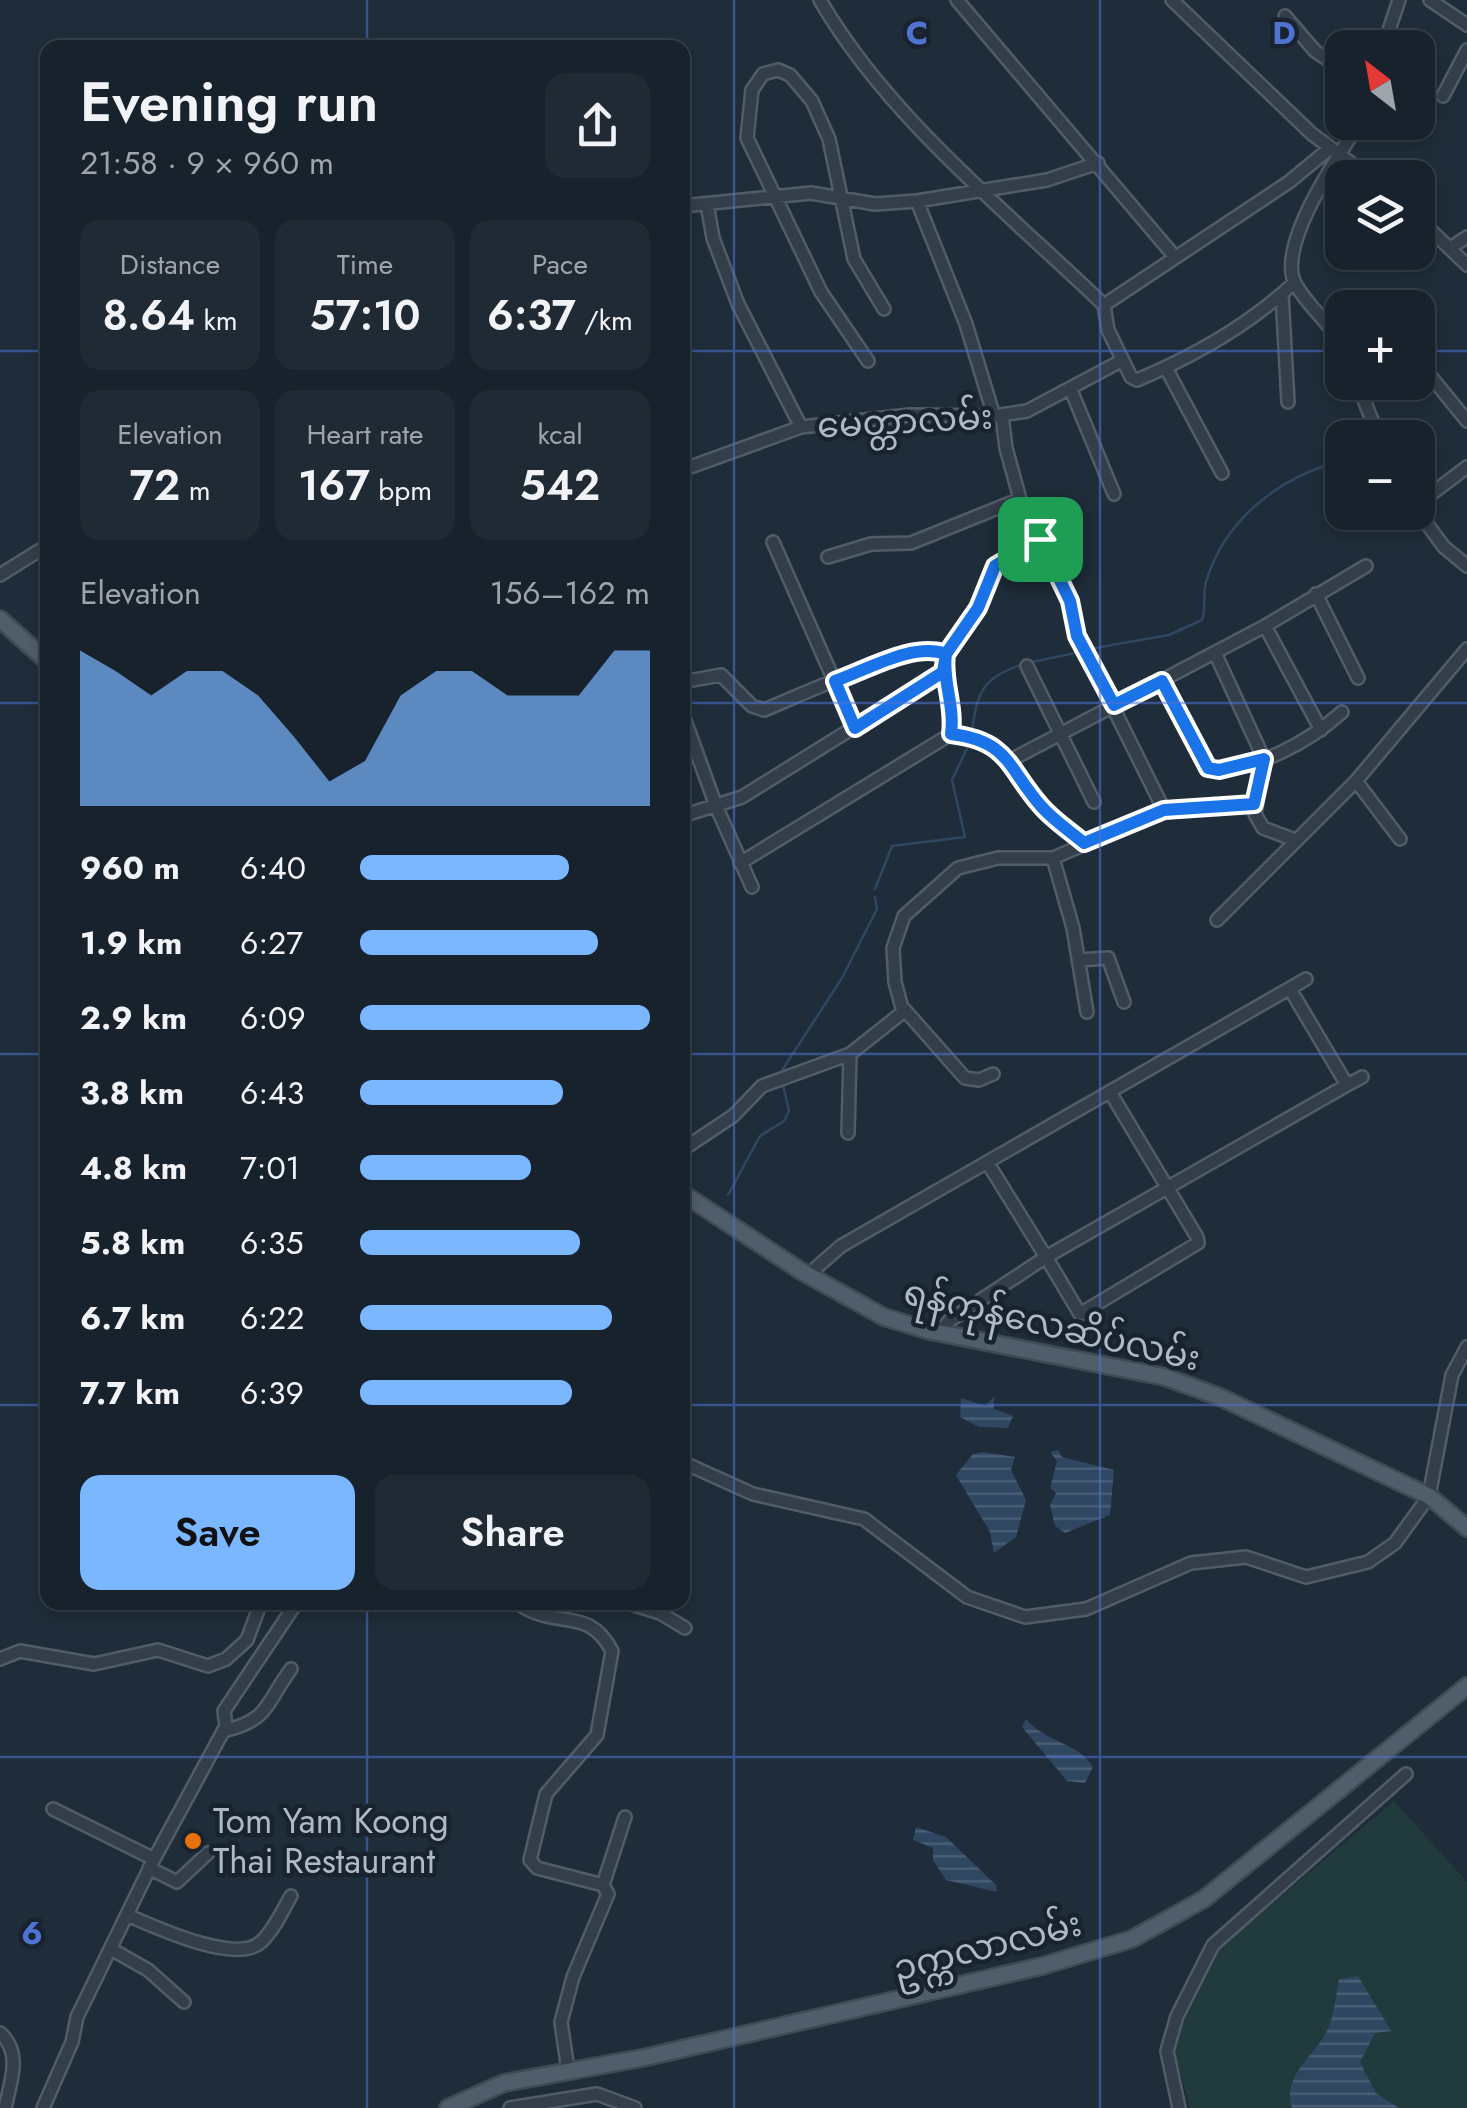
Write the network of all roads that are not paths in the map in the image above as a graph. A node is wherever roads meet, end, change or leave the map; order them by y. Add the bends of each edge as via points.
1 (820, 0) edge
2 (957, 0) edge
3 (1172, 0) edge
4 (1430, 0) edge
5 (1398, 1) edge
6 (1285, 16) dead end
7 (1467, 25) edge
8 (1389, 30) edge
9 (1467, 50) edge
10 (1325, 57) edge
11 (1444, 96) dead end
12 (1344, 140) edge
13 (1334, 152) junction
14 (1345, 160) edge
15 (1098, 163) junction
16 (984, 190) junction
17 (776, 196) junction
18 (840, 197) junction
19 (916, 202) junction
20 (707, 204) junction
21 (690, 205) edge
22 (1435, 234) edge
23 (1467, 237) edge
24 (1450, 248) junction
25 (1175, 257) junction
26 (1467, 265) edge
27 (1294, 283) junction
28 (1282, 294) junction
29 (1104, 306) junction
30 (884, 309) dead end
31 (1325, 325) edge
32 (868, 361) dead end
33 (1122, 361) junction
34 (1166, 368) junction
35 (1435, 382) edge
36 (1071, 390) junction
37 (1288, 402) dead end
38 (998, 416) junction
39 (1467, 422) edge
40 (801, 427) junction
41 (690, 467) edge
42 (1467, 467) edge
43 (1222, 473) dead end
44 (1435, 491) edge
45 (1114, 494) dead end
46 (1020, 499) junction
47 (1431, 530) edge
48 (1040, 539) junction
49 (773, 542) dead end
50 (40, 550) edge
51 (828, 558) dead end
52 (1366, 566) dead end
53 (1467, 566) edge
54 (0, 575) edge
55 (1316, 594) junction
56 (0, 620) edge
57 (1265, 626) junction
58 (1467, 650) edge
59 (1215, 653) junction
60 (946, 654) junction
61 (40, 655) edge
62 (1027, 666) dead end
63 (943, 672) junction
64 (1358, 678) dead end
65 (690, 681) edge
66 (835, 681) junction
67 (1162, 681) junction
68 (1114, 705) junction
69 (1342, 712) dead end
70 (855, 728) junction
71 (1321, 730) junction
72 (690, 734) edge
73 (951, 734) junction
74 (1060, 734) junction
75 (1264, 759) junction
76 (1009, 761) junction
77 (1356, 781) junction
78 (1094, 802) dead end
79 (1254, 804) junction
80 (716, 806) junction
81 (1164, 810) junction
82 (690, 814) edge
83 (1400, 838) dead end
84 (1295, 840) junction
85 (1084, 843) junction
86 (1053, 858) junction
87 (740, 863) junction
88 (752, 887) dead end
89 (1216, 920) dead end
90 (1078, 960) junction
91 (1306, 979) dead end
92 (1290, 989) junction
93 (1124, 1002) dead end
94 (904, 1009) junction
95 (1087, 1012) dead end
96 (850, 1054) junction
97 (993, 1074) dead end
98 (1362, 1077) dead end
99 (1348, 1086) junction
100 (1110, 1092) junction
101 (848, 1133) dead end
102 (690, 1145) edge
103 (988, 1162) junction
104 (1167, 1188) junction
105 (690, 1197) edge
106 (1046, 1257) junction
107 (808, 1275) junction
108 (939, 1333) junction
109 (1467, 1347) edge
110 (690, 1466) edge
111 (1429, 1496) junction
112 (1467, 1528) edge
113 (258, 1610) edge
114 (291, 1610) edge
115 (529, 1610) edge
116 (651, 1610) edge
117 (685, 1628) dead end
118 (0, 1659) edge
119 (291, 1669) dead end
120 (1467, 1686) edge
121 (223, 1730) junction
122 (1406, 1774) dead end
123 (52, 1809) dead end
124 (626, 1817) dead end
125 (208, 1853) dead end
126 (151, 1863) junction
127 (603, 1885) junction
128 (291, 1896) dead end
129 (127, 1916) junction
130 (111, 1949) junction
131 (184, 2002) dead end
132 (0, 2033) edge
133 (568, 2070) junction
134 (5, 2108) edge
135 (43, 2108) edge
136 (448, 2108) edge
137 (510, 2108) edge
138 (635, 2108) edge
139 (1179, 2108) edge

1 - 16 street via 848,48
2 - 15 street
3 - 13 street
4 - 7 street
5 - 8 street
6 - 10 street
9 - 11 street
12 - 13 street
13 - 14 street
13 - 25 street
13 - 27 street via 1298,237
15 - 16 street
15 - 25 street
16 - 19 street
16 - 29 street
17 - 18 street
17 - 18 street via 747,138 752,90 763,74 778,70 812,101
17 - 20 street
17 - 32 street via 821,292
18 - 19 street
18 - 30 street via 854,259
19 - 38 street
20 - 21 street
20 - 40 street via 738,304
22 - 24 street
23 - 24 street
24 - 26 street
25 - 29 street
27 - 28 street
27 - 31 street
28 - 34 street
28 - 37 street
29 - 33 street
33 - 34 street via 1137,380
33 - 36 street, မေတ္တာလမ်း
34 - 43 street
35 - 39 street
36 - 38 street, မေတ္တာလမ်း via 1027,412
36 - 45 street
38 - 40 street, မေတ္တာလမ်း via 910,414
38 - 46 street
40 - 41 street, မေတ္တာလမ်း
42 - 44 street
46 - 48 street
46 - 51 street via 912,543 870,544
47 - 53 street
48 - 60 street via 995,566 978,608
48 - 68 street via 1070,601 1077,636
49 - 66 street
50 - 54 street
52 - 55 street
55 - 57 street
55 - 64 street
56 - 61 main road
57 - 59 street
57 - 71 street
58 - 77 street
59 - 67 street
59 - 75 street
60 - 63 street
60 - 66 street via 934,649 896,657
62 - 74 street
63 - 70 street
63 - 73 street via 952,701
65 - 66 street via 721,675 764,710
66 - 70 street
67 - 68 street
67 - 75 street via 1208,768
68 - 74 street
68 - 81 street
69 - 71 street
70 - 80 street
71 - 75 street
72 - 80 street
73 - 76 street via 978,737
73 - 87 street
74 - 76 street
74 - 78 street
75 - 79 street
76 - 85 street via 1043,809
77 - 83 street
77 - 84 street
79 - 81 street
79 - 84 street via 1263,828
80 - 82 street
80 - 87 street
81 - 85 street
84 - 89 street
85 - 86 street
86 - 90 street
86 - 94 street via 998,858 958,868 920,898 904,916 893,948 894,982
87 - 88 street
90 - 93 street via 1108,958
90 - 95 street
91 - 92 street
92 - 99 street
92 - 100 street
94 - 96 street
94 - 97 street via 965,1078
96 - 101 street
96 - 102 street via 762,1086
98 - 99 street
99 - 104 street
100 - 103 street
100 - 104 street
103 - 106 street
103 - 107 street via 841,1246
104 - 106 street
104 - 106 street via 1198,1242 1080,1314
105 - 107 main road, ရန်ကုန်လေဆိပ်လမ်း
106 - 108 street
107 - 108 main road, ရန်ကုန်လေဆိပ်လမ်း via 884,1316
108 - 111 main road, ရန်ကုန်လေဆိပ်လမ်း via 1166,1377
109 - 111 street via 1452,1374
110 - 111 street via 753,1494 864,1519 967,1597 1025,1617 1086,1610 1190,1563 1246,1558 1306,1577 1368,1562 1395,1543
111 - 112 main road, ရန်ကုန်လေဆိပ်လမ်း
113 - 118 street via 246,1640 226,1660 208,1666 158,1650 94,1664 20,1651
114 - 121 street via 234,1692
115 - 127 street via 546,1620 587,1622 612,1651 597,1735 546,1794 530,1860 536,1868
116 - 117 street
119 - 121 street via 268,1710 252,1724
120 - 133 main road, ဥက္ကလာလမ်း via 1204,1899 1132,1939 1004,1975
121 - 126 street
122 - 139 street via 1213,1945 1177,2016 1168,2051
123 - 126 street
124 - 127 street
125 - 126 street via 177,1882
126 - 129 street
127 - 133 street via 608,1894 562,2022
128 - 129 street via 258,1945 241,1951 178,1937
129 - 130 street
130 - 131 street
130 - 135 street
132 - 134 street via 11,2047 14,2077
133 - 136 main road, ဥက္ကလာလမ်း via 504,2083
137 - 138 street via 597,2094

